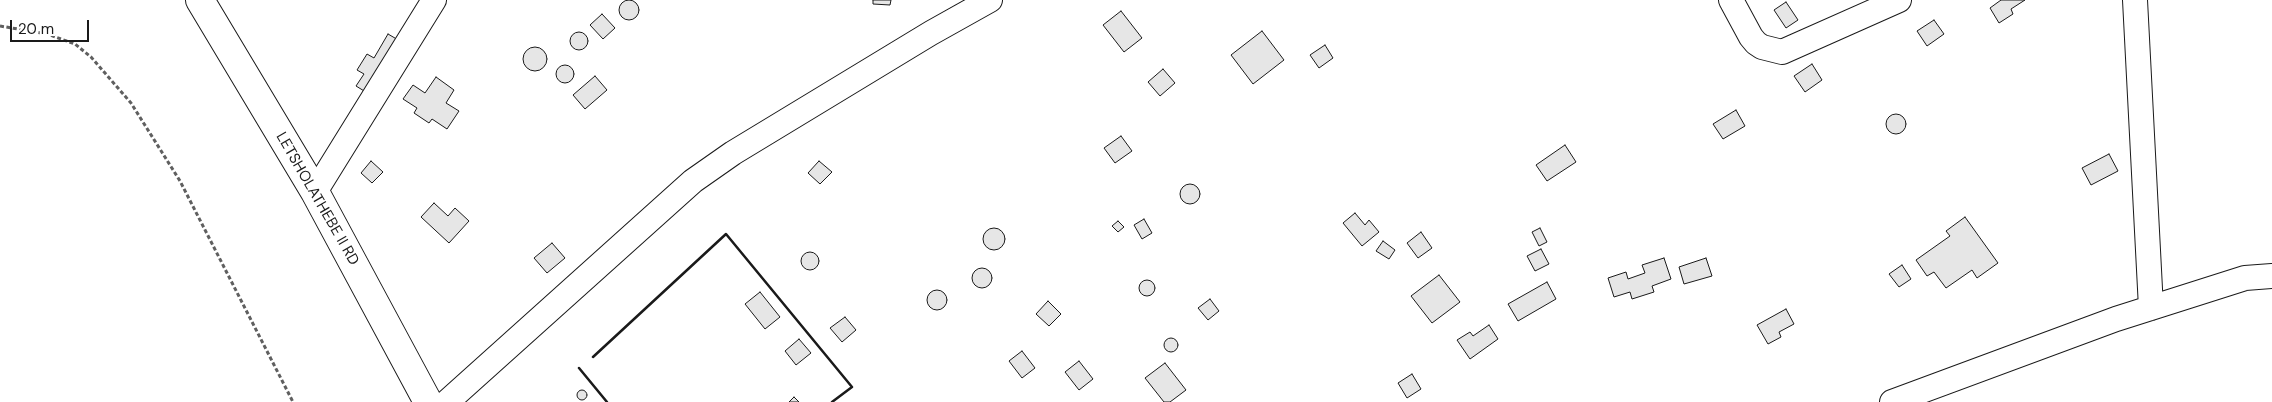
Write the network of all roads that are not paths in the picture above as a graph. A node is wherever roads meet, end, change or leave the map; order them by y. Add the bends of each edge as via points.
1 (200, 0) edge
2 (434, 0) edge
3 (990, 0) edge
4 (1731, 0) edge
5 (1898, 0) edge
6 (2135, 0) edge
7 (315, 192) junction
8 (2272, 276) edge
9 (2151, 308) junction
10 (428, 402) edge
11 (448, 402) edge
12 (1892, 402) edge

1 - 7 street, LETSHOLATHEBE II RD
2 - 7 street
3 - 11 street via 733,153 693,181
4 - 5 street via 1756,43 1782,52
6 - 9 street
7 - 10 street, LETSHOLATHEBE II RD
8 - 9 street via 2246,278
9 - 12 street

